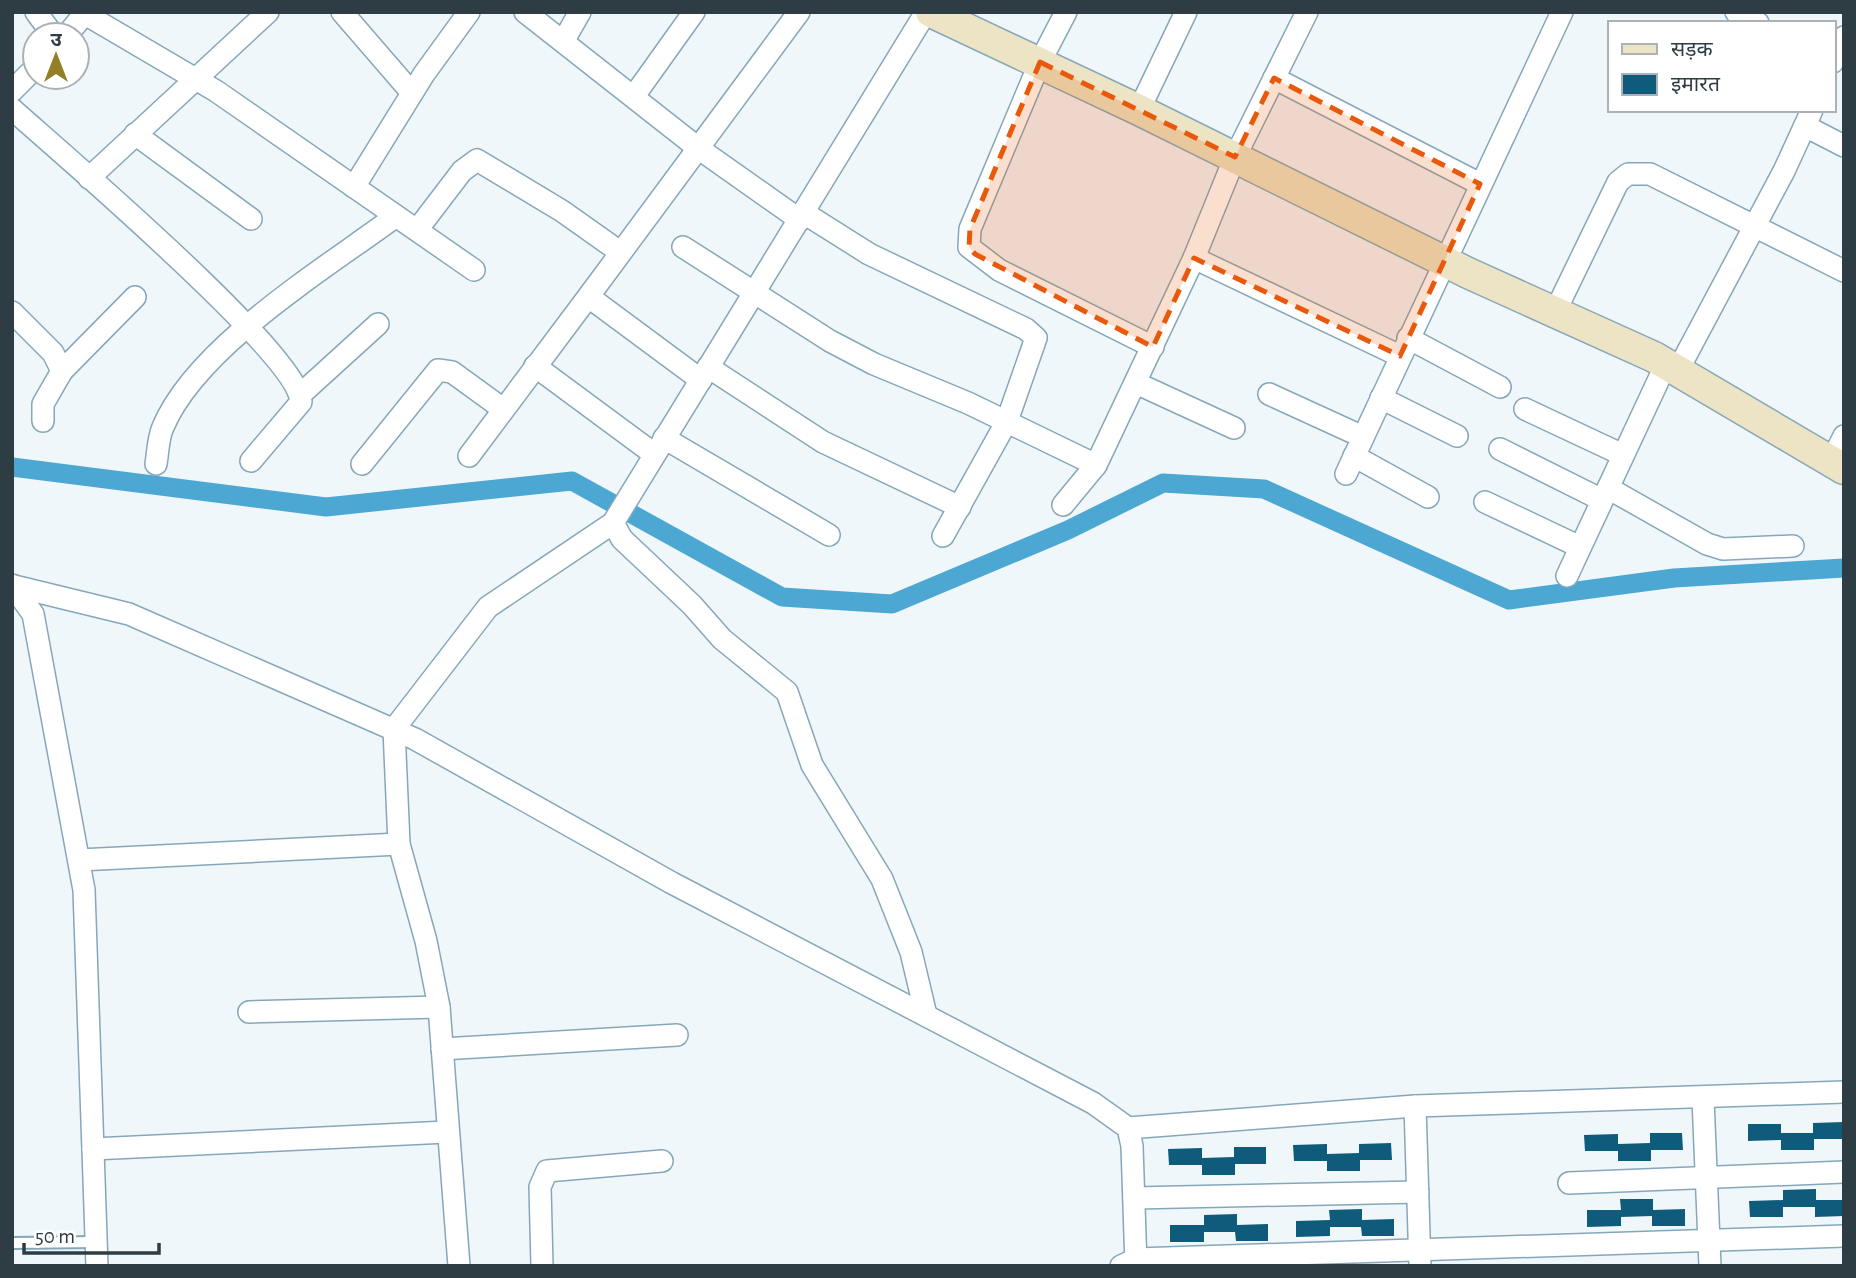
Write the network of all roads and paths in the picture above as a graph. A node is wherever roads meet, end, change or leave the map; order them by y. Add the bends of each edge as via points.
1 (268, 12) edge
2 (342, 12) edge
3 (469, 12) edge
4 (525, 12) edge
5 (580, 12) edge
6 (694, 12) edge
7 (799, 12) edge
8 (1066, 12) edge
9 (1186, 12) edge
10 (1307, 12) edge
11 (1562, 12) edge
12 (1735, 12) edge
13 (86, 13) edge
14 (935, 13) edge
15 (1754, 21) edge
16 (564, 40) junction
17 (1040, 62) junction
18 (194, 78) junction
19 (1274, 78) junction
20 (412, 93) junction
21 (634, 96) junction
22 (12, 109) edge
23 (1139, 110) junction
24 (1808, 118) edge
25 (135, 134) junction
26 (1844, 146) edge
27 (698, 148) junction
28 (1235, 157) junction
29 (89, 178) junction
30 (1480, 184) junction
31 (354, 187) junction
32 (396, 216) junction
33 (802, 216) junction
34 (251, 219) dead end
35 (1754, 226) junction
36 (417, 230) junction
37 (683, 247) dead end
38 (620, 252) junction
39 (1194, 258) junction
40 (1443, 261) junction
41 (474, 270) dead end
42 (1844, 271) edge
43 (591, 293) junction
44 (754, 293) junction
45 (135, 298) dead end
46 (12, 312) edge
47 (1555, 312) junction
48 (378, 324) dead end
49 (249, 326) junction
50 (1153, 347) junction
51 (1404, 347) junction
52 (535, 366) junction
53 (1672, 367) junction
54 (62, 372) junction
55 (704, 373) junction
56 (1136, 383) junction
57 (1500, 387) dead end
58 (301, 394) junction
59 (1269, 394) dead end
60 (1381, 398) junction
61 (503, 409) junction
62 (1525, 409) dead end
63 (43, 421) dead end
64 (1007, 421) junction
65 (1234, 428) dead end
66 (1457, 436) dead end
67 (659, 446) junction
68 (1500, 449) dead end
69 (1623, 455) junction
70 (469, 456) dead end
71 (1354, 456) junction
72 (1839, 456) edge
73 (250, 461) dead end
74 (156, 464) dead end
75 (362, 464) dead end
76 (1096, 465) junction
77 (1605, 494) junction
78 (1428, 497) dead end
79 (1485, 502) dead end
80 (1063, 505) dead end
81 (960, 507) junction
82 (615, 518) junction
83 (829, 535) dead end
84 (943, 536) dead end
85 (1793, 546) dead end
86 (1580, 547) junction
87 (1567, 576) dead end
88 (13, 585) edge
89 (394, 729) junction
90 (399, 844) junction
91 (79, 860) junction
92 (439, 1007) junction
93 (249, 1012) dead end
94 (926, 1015) junction
95 (677, 1035) dead end
96 (442, 1049) junction
97 (1844, 1092) edge
98 (1703, 1099) junction
99 (1415, 1106) junction
100 (1128, 1128) junction
101 (447, 1132) junction
102 (93, 1149) junction
103 (662, 1161) dead end
104 (1844, 1172) edge
105 (1706, 1178) junction
106 (1569, 1183) dead end
107 (1418, 1192) junction
108 (1133, 1198) junction
109 (1844, 1236) edge
110 (1709, 1241) junction
111 (97, 1242) junction
112 (12, 1243) edge
113 (1420, 1258) edge
114 (1131, 1264) edge
115 (97, 1266) edge
116 (459, 1266) edge
117 (542, 1266) edge
118 (1710, 1266) edge

1 - 18 street
2 - 20 street
3 - 20 street
4 - 16 street
5 - 16 street
6 - 21 street
7 - 27 street
8 - 17 street
9 - 23 street
10 - 19 street
11 - 30 street
12 - 15 street
13 - 18 street
14 - 17 street
14 - 33 street
16 - 21 street
17 - 23 street
17 - 50 street via 970,229 969,247 999,270
18 - 25 street
18 - 31 street
19 - 28 street
19 - 30 street
20 - 31 street
21 - 27 street
22 - 29 street
23 - 28 street
24 - 26 street
24 - 35 street
25 - 29 street
25 - 34 street
27 - 33 street
27 - 38 street
28 - 39 street
28 - 40 street
29 - 49 street
30 - 40 street
31 - 32 street
32 - 36 street
32 - 49 street
33 - 44 street
33 - 64 street via 869,254 1033,332 1036,345
35 - 42 street
35 - 47 street via 1650,174 1628,174 1618,181
35 - 53 street
36 - 38 street via 462,171 477,160
36 - 41 street
37 - 44 street
38 - 43 street
39 - 50 street
39 - 51 street
40 - 47 street
40 - 51 street
43 - 52 street
43 - 55 street via 593,300
44 - 55 street
44 - 64 street via 874,364
45 - 54 street
46 - 54 street via 53,353
47 - 53 street
48 - 58 street
49 - 58 street
49 - 74 street via 195,377 182,396 163,426
50 - 56 street
51 - 57 street
51 - 60 street
52 - 61 street
52 - 67 street
53 - 69 street
53 - 72 street
54 - 63 street via 43,404
55 - 67 street
55 - 81 street via 823,443
56 - 65 street
56 - 76 street
58 - 73 street via 297,408
59 - 71 street
60 - 66 street
60 - 71 street
61 - 70 street
61 - 75 street via 452,372 438,370
62 - 69 street
64 - 76 street
64 - 81 street
67 - 82 street
67 - 83 street
68 - 77 street
69 - 77 street
71 - 78 street
76 - 80 street
77 - 85 street via 1723,549
77 - 86 street
79 - 86 street
81 - 84 street
82 - 89 street via 488,607
82 - 94 street via 622,539 722,639 787,692 812,765 882,879 911,952
86 - 87 street
88 - 89 street via 130,614
88 - 91 street via 33,614
89 - 90 street
89 - 94 street via 673,883
90 - 91 street
90 - 92 street
91 - 102 street via 84,890
92 - 93 street
92 - 96 street
94 - 100 street via 1093,1103
95 - 96 street
96 - 101 street
97 - 98 street
98 - 99 street
98 - 105 street
99 - 100 street
99 - 107 street
100 - 108 street
101 - 102 street
101 - 116 street
102 - 111 street
103 - 117 street via 547,1171 540,1187
104 - 105 street
105 - 106 street
105 - 110 street
107 - 108 street
107 - 113 street
108 - 114 street
109 - 110 street
110 - 113 street
110 - 118 street
111 - 112 lane
111 - 115 street
113 - 114 street

